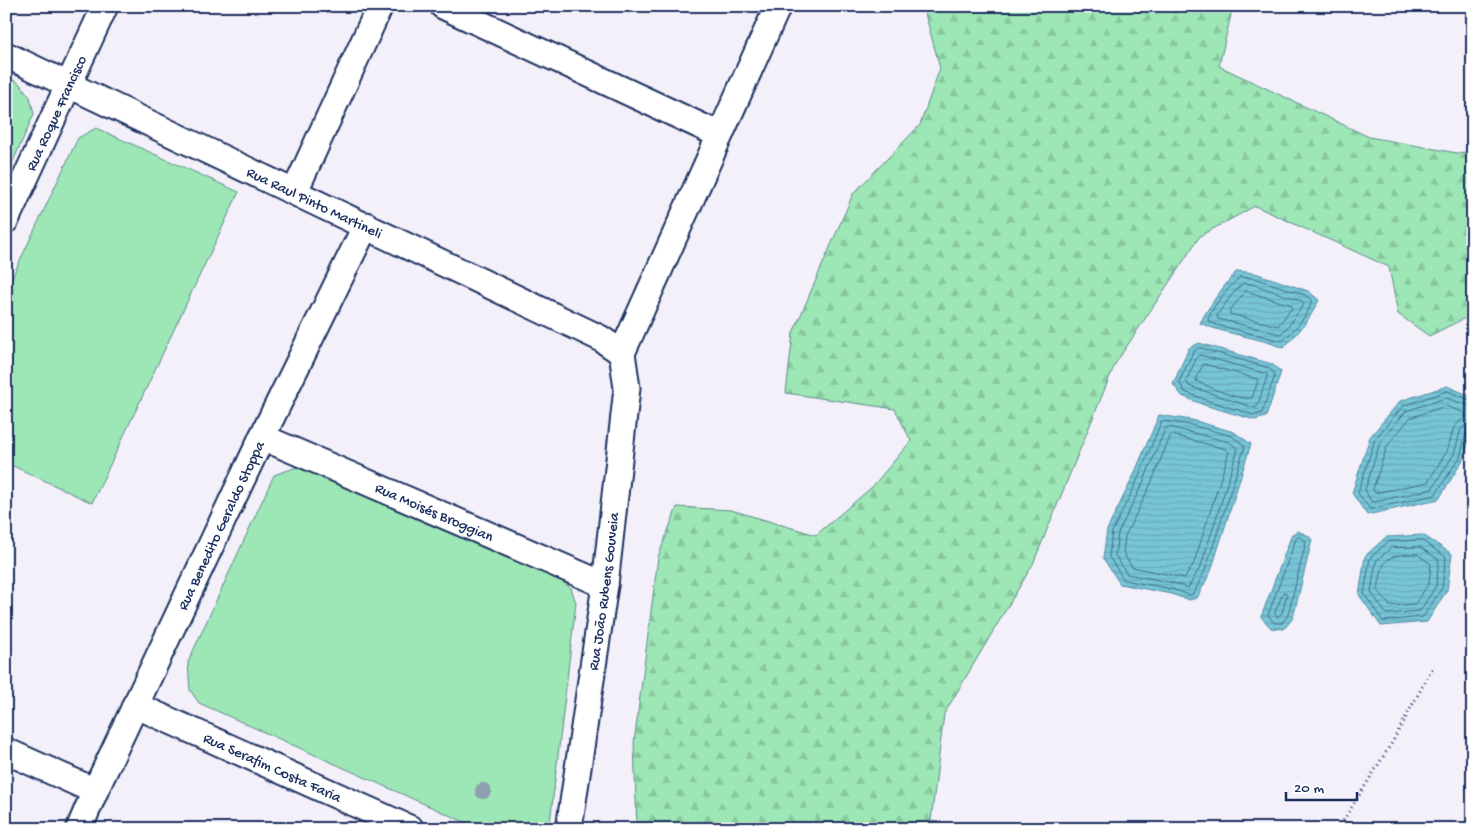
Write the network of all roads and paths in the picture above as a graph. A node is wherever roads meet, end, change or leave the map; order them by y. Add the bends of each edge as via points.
1 (105, 6) edge
2 (380, 6) edge
3 (443, 6) edge
4 (778, 6) edge
5 (6, 55) edge
6 (70, 84) junction
7 (720, 136) junction
8 (294, 191) junction
9 (6, 220) edge
10 (366, 225) junction
11 (622, 353) junction
12 (262, 437) junction
13 (605, 585) junction
14 (1434, 665) dead end
15 (135, 706) junction
16 (6, 751) edge
17 (94, 791) junction
18 (79, 829) edge
19 (411, 829) edge
20 (569, 829) edge
21 (1338, 829) edge

1 - 6 street, Rua Roque Francisco
2 - 8 street
3 - 7 street
4 - 7 street
5 - 6 street, Rua Raul Pinto Martineli
6 - 8 street, Rua Raul Pinto Martineli
6 - 9 street, Rua Roque Francisco
7 - 11 street
8 - 10 street, Rua Raul Pinto Martineli
10 - 11 street, Rua Raul Pinto Martineli via 600,338
10 - 12 street, Rua Benedito Geraldo Stoppa
11 - 13 street, Rua João Rubens Gouveia via 627,388
12 - 13 street, Rua Moisés Broggian
12 - 15 street, Rua Benedito Geraldo Stoppa
13 - 20 street, Rua João Rubens Gouveia
14 - 21 path via 1394,741
15 - 17 street, Rua Benedito Geraldo Stoppa
15 - 19 street, Rua Serafim Costa Faria
16 - 17 street
17 - 18 street, Rua Benedito Geraldo Stoppa

